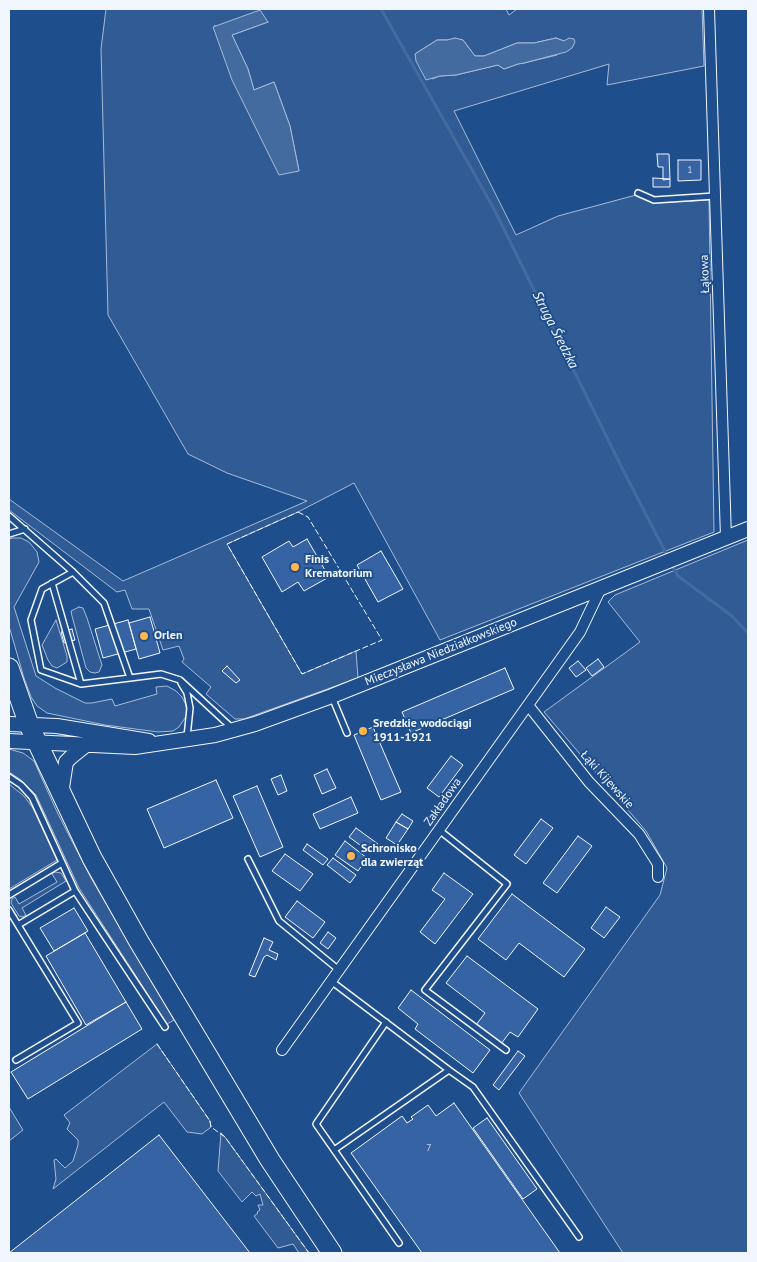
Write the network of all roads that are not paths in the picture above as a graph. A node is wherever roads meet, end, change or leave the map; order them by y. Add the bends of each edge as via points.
1 (709, 9) edge
2 (638, 193) dead end
3 (715, 196) junction
4 (9, 516) edge
5 (25, 529) junction
6 (748, 529) edge
7 (9, 534) edge
8 (726, 538) junction
9 (72, 572) junction
10 (52, 583) junction
11 (600, 588) junction
12 (130, 678) junction
13 (180, 680) junction
14 (10, 683) edge
15 (82, 684) junction
16 (332, 696) junction
17 (528, 705) junction
18 (9, 724) edge
19 (28, 725) junction
20 (235, 730) junction
21 (347, 733) dead end
22 (187, 740) junction
23 (9, 741) edge
24 (37, 743) junction
25 (166, 743) junction
26 (86, 745) junction
27 (9, 777) edge
28 (61, 795) junction
29 (439, 830) junction
30 (248, 859) dead end
31 (62, 863) junction
32 (658, 877) dead end
33 (75, 890) junction
34 (9, 895) edge
35 (9, 910) edge
36 (18, 925) junction
37 (339, 970) junction
38 (331, 981) junction
39 (386, 1022) junction
40 (165, 1027) dead end
41 (282, 1050) dead end
42 (506, 1050) dead end
43 (16, 1060) dead end
44 (449, 1070) junction
45 (334, 1150) junction
46 (579, 1237) dead end
47 (399, 1243) dead end
48 (332, 1253) edge

1 - 3 street, Łąkowa
2 - 3 lane via 654,200
3 - 8 street, Łąkowa
4 - 5 lane
5 - 7 lane
5 - 9 lane
6 - 8 street
8 - 11 street, Mieczysława Niedziałkowskiego
9 - 10 lane
9 - 12 lane via 104,603
10 - 15 lane
10 - 15 lane via 42,589 31,620 42,670
11 - 16 street, Mieczysława Niedziałkowskiego
11 - 17 street, Zakładowa via 580,632
12 - 13 lane via 161,674
12 - 15 lane
13 - 20 lane
13 - 22 lane via 190,708
14 - 19 highway
16 - 20 street, Mieczysława Niedziałkowskiego
16 - 21 lane
17 - 29 street, Zakładowa
17 - 32 street, Łąki Kijewskie via 590,782 639,834 658,864
18 - 19 street, Mieczysława Niedziałkowskiego
19 - 24 highway
19 - 25 street, Mieczysława Niedziałkowskiego via 57,726
20 - 22 street, Mieczysława Niedziałkowskiego
22 - 25 street, Mieczysława Niedziałkowskiego
23 - 24 street, Mieczysława Niedziałkowskiego
24 - 26 street, Mieczysława Niedziałkowskiego
24 - 28 highway
25 - 26 street, Mieczysława Niedziałkowskiego via 135,747
26 - 28 street via 66,762
27 - 31 lane via 32,797
28 - 48 highway via 138,940 270,1160
29 - 37 street, Zakładowa
29 - 42 lane via 507,884 425,990
30 - 37 lane via 280,922
31 - 33 lane
31 - 34 lane
33 - 36 lane
33 - 40 lane
35 - 36 lane
36 - 43 lane via 78,1024
37 - 38 street, Zakładowa
38 - 39 lane
38 - 41 street, Zakładowa
39 - 44 lane
39 - 45 lane via 316,1124
44 - 45 lane
44 - 46 lane via 472,1087
45 - 47 lane

